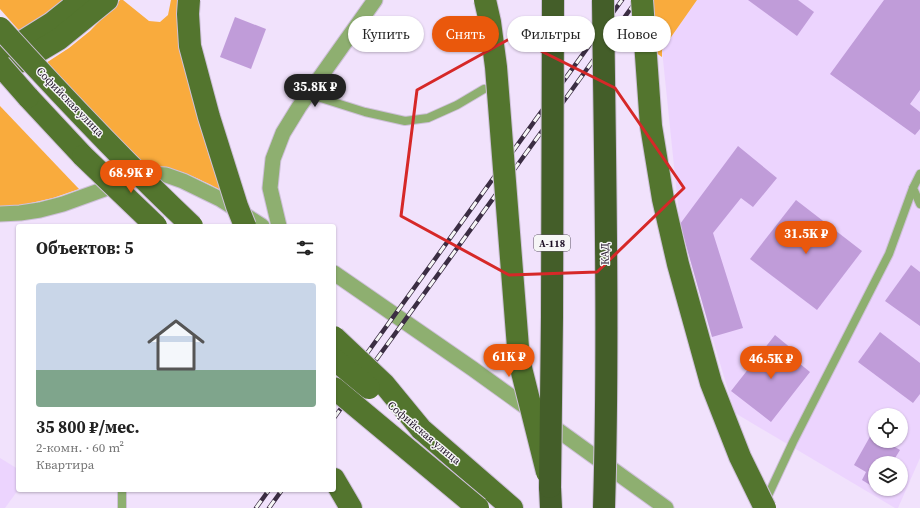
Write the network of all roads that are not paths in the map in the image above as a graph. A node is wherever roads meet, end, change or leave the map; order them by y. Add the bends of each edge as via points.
1 (81, 0) edge
2 (107, 0) edge
3 (189, 0) edge
4 (375, 0) edge
5 (485, 0) edge
6 (553, 0) edge
7 (603, 0) edge
8 (642, 0) edge
9 (0, 28) edge
10 (0, 52) edge
11 (0, 66) edge
12 (484, 89) dead end
13 (308, 94) junction
14 (83, 156) junction
15 (920, 174) edge
16 (913, 188) junction
17 (920, 204) edge
18 (0, 214) edge
19 (135, 224) edge
20 (154, 224) edge
21 (190, 224) edge
22 (244, 224) edge
23 (259, 224) edge
24 (279, 224) edge
25 (336, 274) edge
26 (336, 339) edge
27 (336, 361) edge
28 (336, 390) edge
29 (421, 429) junction
30 (336, 482) edge
31 (122, 492) edge
32 (551, 497) edge
33 (122, 508) edge
34 (351, 508) edge
35 (478, 508) edge
36 (512, 508) edge
37 (604, 508) edge
38 (666, 508) edge
39 (762, 508) edge
40 (765, 508) edge

1 - 10 main road via 52,23
2 - 11 main road via 59,39 22,61
3 - 22 main road, bridge via 190,46 208,117
4 - 13 street
5 - 32 main road, bridge via 496,67 519,360
6 - 32 highway, А-118, bridge
7 - 37 highway, КАД, bridge via 606,318
8 - 40 main road, bridge via 651,126 663,199 678,264 711,383 740,457
9 - 21 main road, Софийская улица, bridge
11 - 14 main road, bridge
12 - 13 lane via 428,118 405,121 365,112
13 - 24 street via 283,133 273,159 270,188
14 - 19 main road, bridge
14 - 20 main road, bridge
15 - 16 lane
16 - 17 lane
16 - 39 lane via 889,254
18 - 23 street via 20,214 63,204 149,174 166,175 183,181 220,199
25 - 38 street
26 - 29 main road, bridge via 384,384
27 - 29 main road, Софийская улица, bridge
28 - 35 main road, Софийская улица, bridge
29 - 36 main road, Софийская улица
30 - 34 main road
31 - 33 lane

